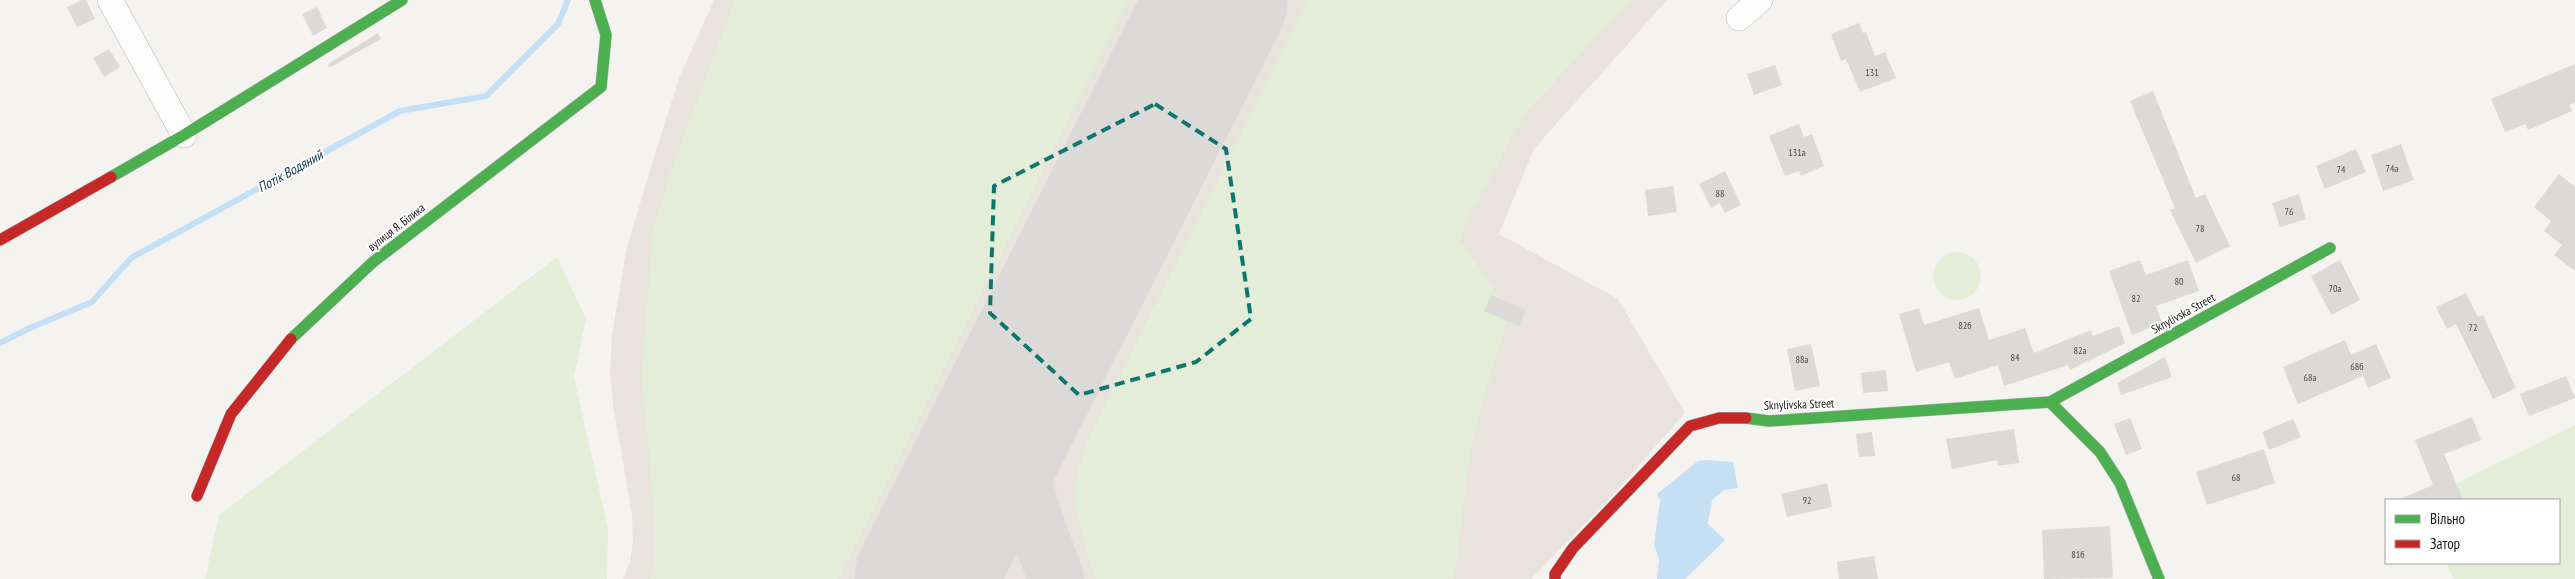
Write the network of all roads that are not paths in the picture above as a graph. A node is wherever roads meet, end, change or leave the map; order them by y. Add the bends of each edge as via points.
1 (110, 0) edge
2 (402, 0) edge
3 (595, 0) edge
4 (1760, 0) edge
5 (1740, 18) dead end
6 (184, 135) junction
7 (3, 232) edge
8 (2330, 248) dead end
9 (2050, 402) junction
10 (197, 496) dead end
11 (1555, 579) edge
12 (2159, 579) edge

1 - 6 street
2 - 6 street
3 - 10 street, вулиця Я. Білика via 606,35 602,87 374,262 284,346 231,414
4 - 5 street
6 - 7 street
8 - 9 street, Sknylivska Street
9 - 11 street, Sknylivska Street via 1769,421 1735,416 1707,419 1690,426 1573,548 1555,574
9 - 12 street via 2100,452 2120,483

